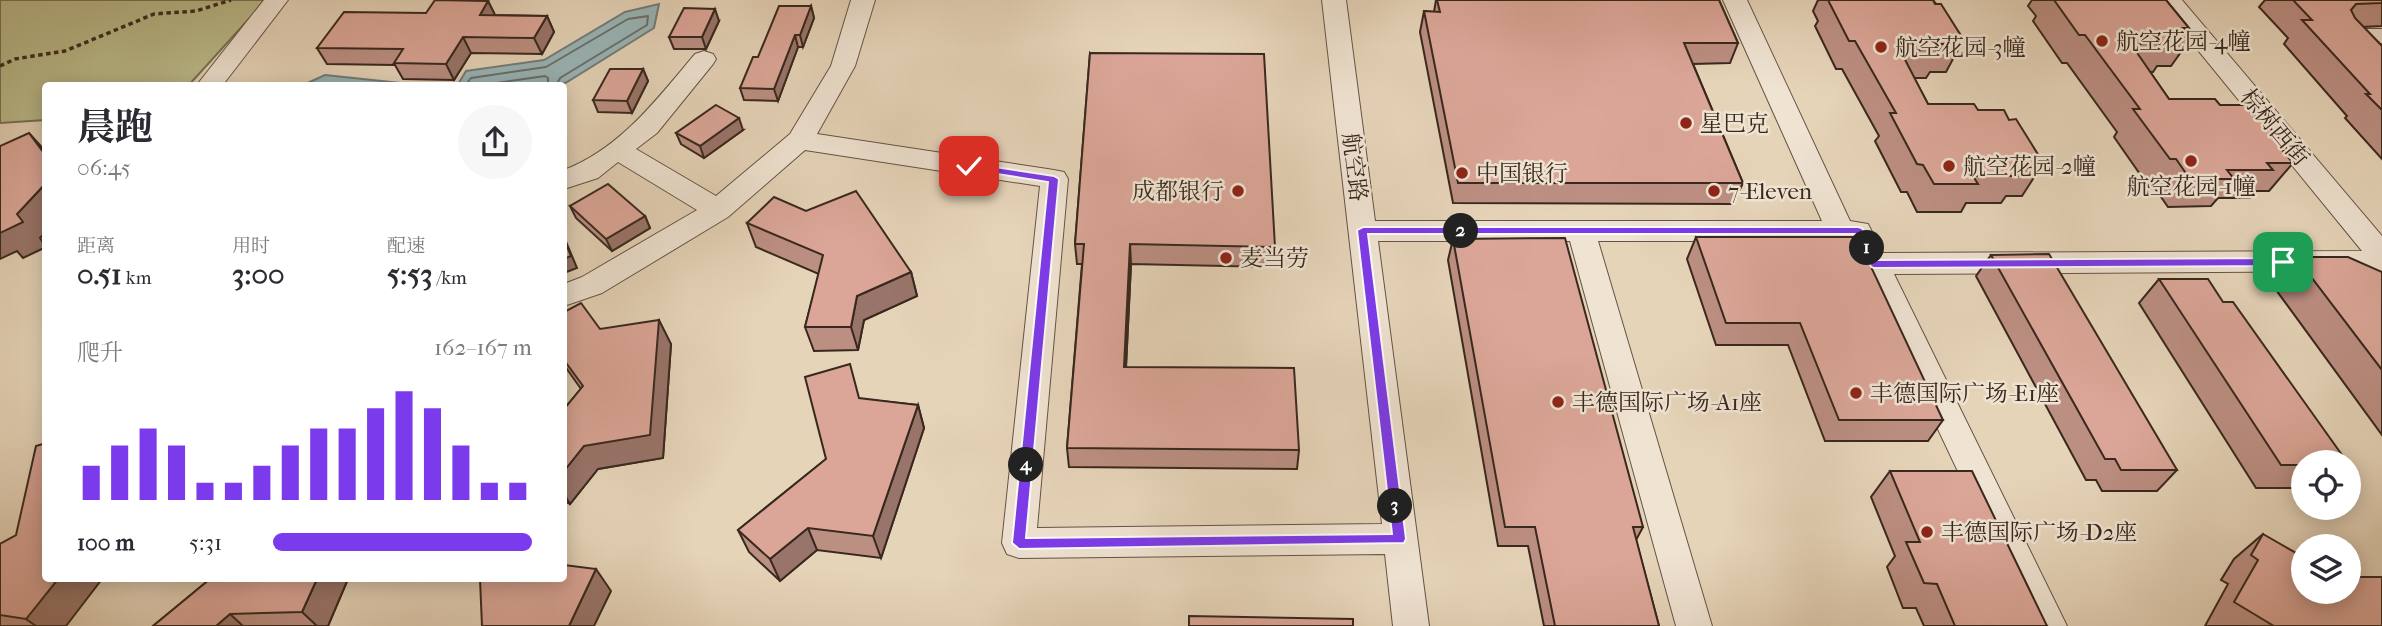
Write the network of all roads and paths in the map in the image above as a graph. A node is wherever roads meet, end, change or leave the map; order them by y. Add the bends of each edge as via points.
1 (231, 0) edge
2 (276, 0) edge
3 (863, 0) edge
4 (1334, 0) edge
5 (1735, 0) edge
6 (2169, 0) edge
7 (2382, 36) edge
8 (704, 59) dead end
9 (0, 66) edge
10 (2382, 74) edge
11 (211, 82) edge
12 (800, 140) junction
13 (617, 149) junction
14 (567, 179) edge
15 (718, 210) junction
16 (1363, 230) junction
17 (1581, 231) junction
18 (1841, 231) junction
19 (2382, 255) edge
20 (2382, 261) edge
21 (1874, 264) junction
22 (567, 294) edge
23 (1399, 539) junction
24 (1412, 626) edge
25 (1694, 626) edge
26 (2049, 626) edge

1 - 9 path via 197,11 154,14 65,51
2 - 11 street
3 - 12 street via 843,66
4 - 16 street, 航空路
5 - 18 street
6 - 19 street, 棕树西街
7 - 10 street via 2346,36
8 - 13 street via 648,127
12 - 15 street
12 - 23 street via 1054,179 1019,543
13 - 14 street via 587,171
13 - 15 street
15 - 22 street via 592,285
16 - 17 street
16 - 23 street, 航空路
17 - 18 street
17 - 25 street
18 - 21 street via 1858,231
20 - 21 street
21 - 26 street
23 - 24 street, 航空路

